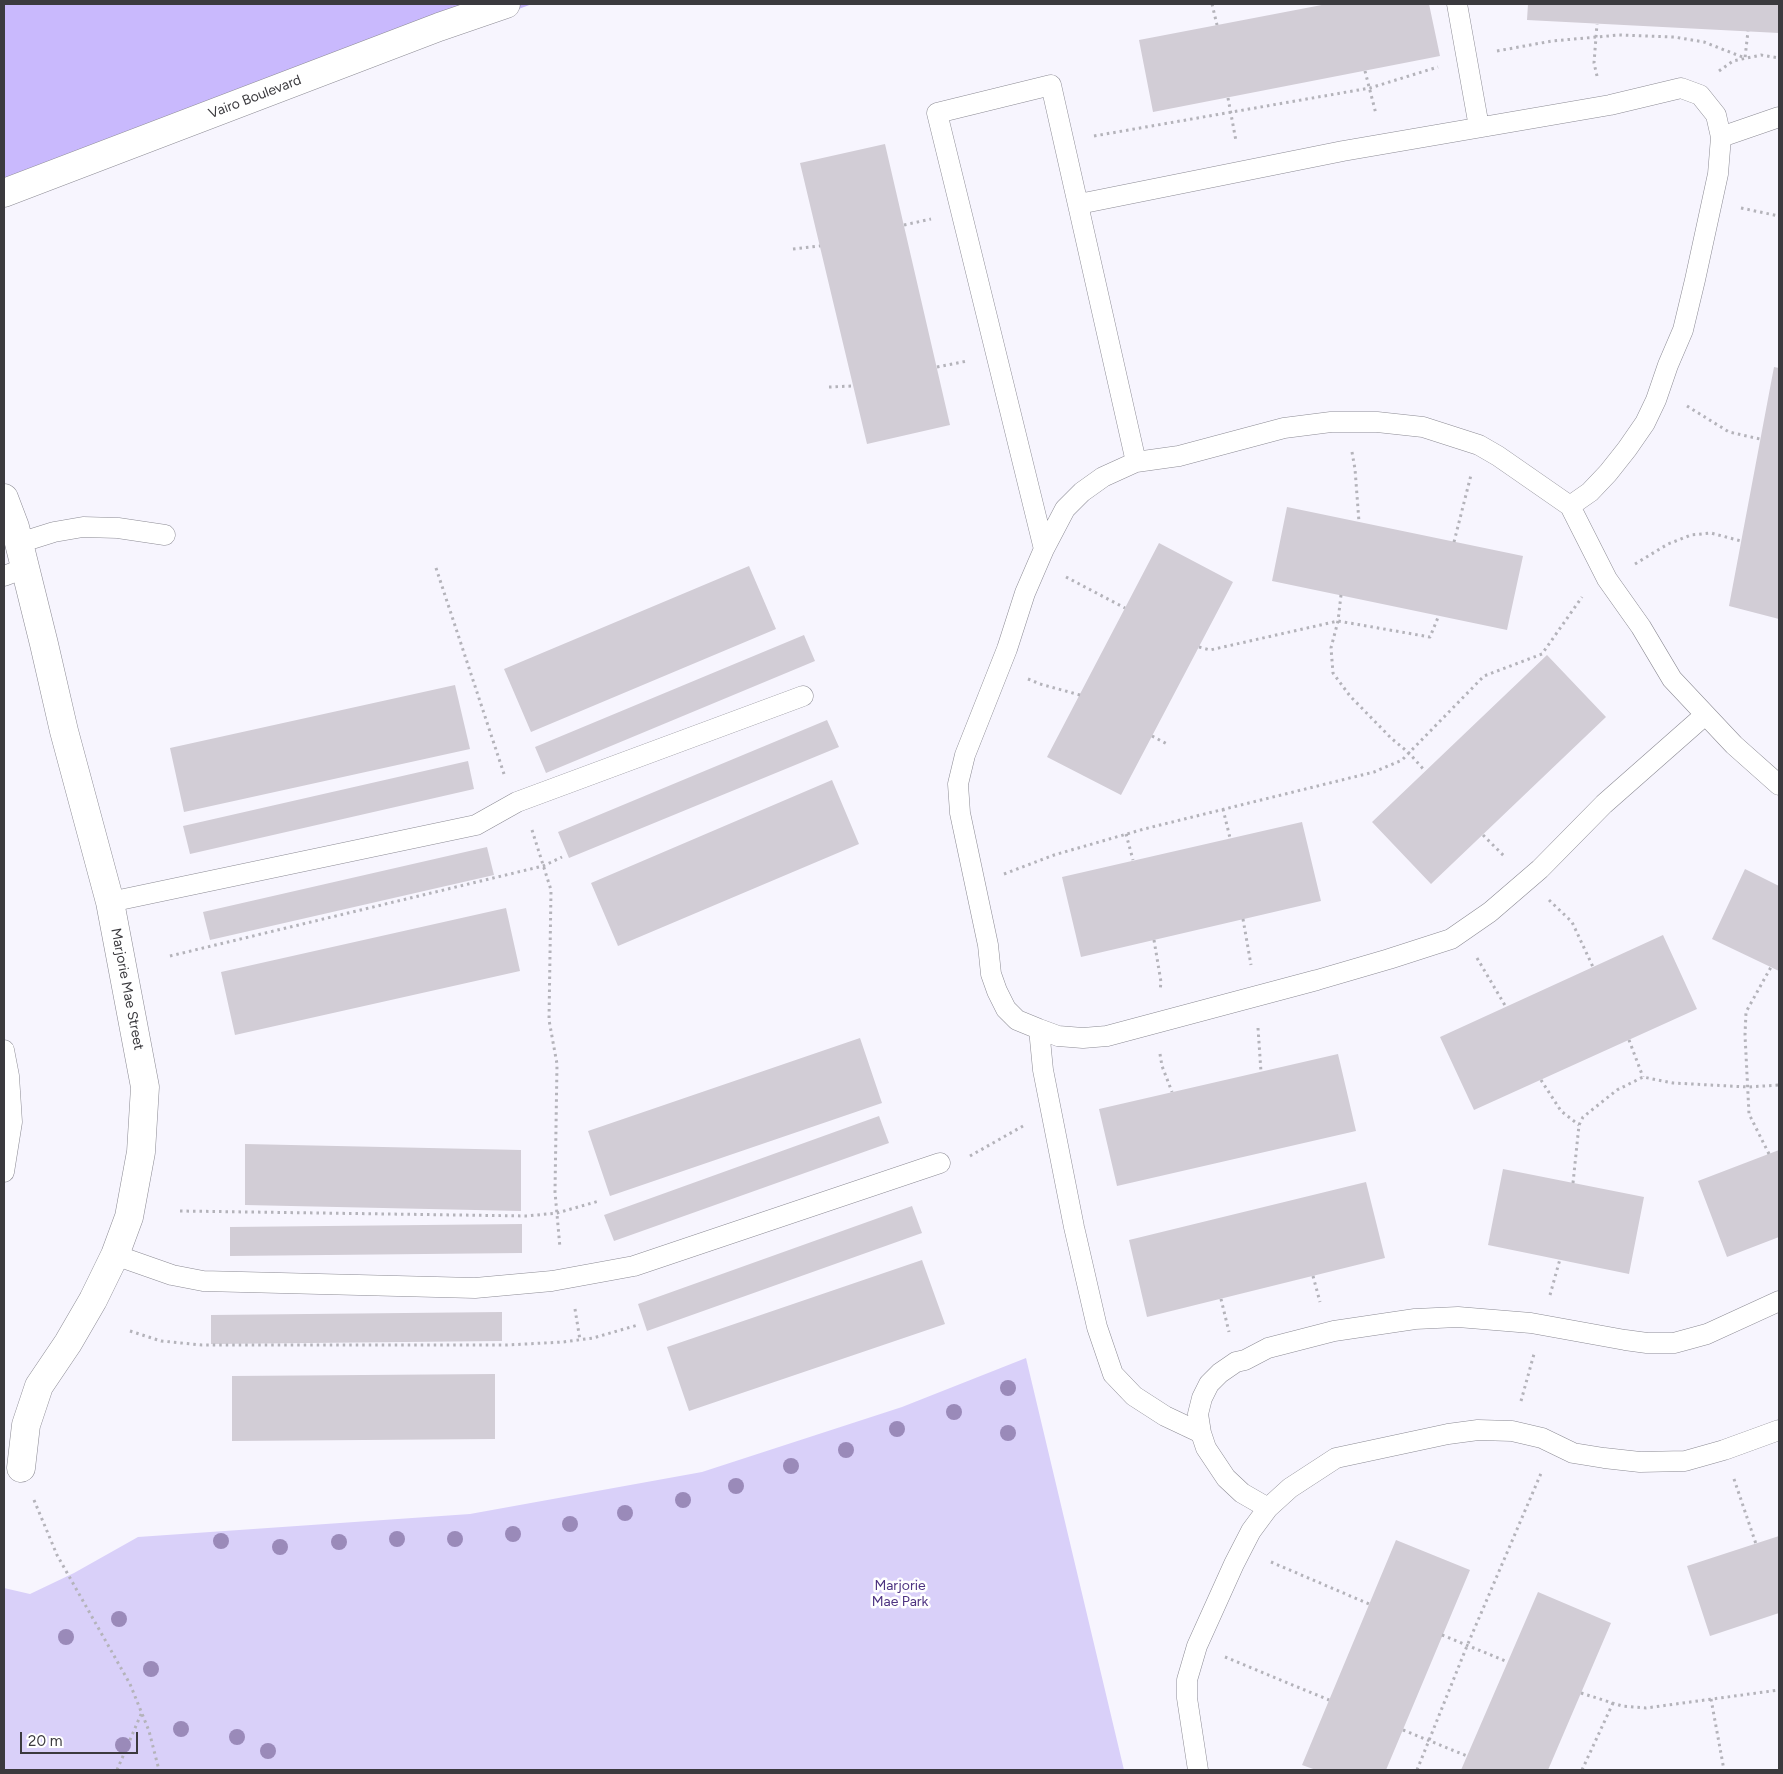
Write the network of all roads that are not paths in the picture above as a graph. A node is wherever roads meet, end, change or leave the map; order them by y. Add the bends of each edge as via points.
1 (506, 4) edge
2 (1457, 4) edge
3 (1779, 116) edge
4 (1479, 127) junction
5 (1721, 136) junction
6 (4, 193) edge
7 (1078, 204) junction
8 (1136, 462) junction
9 (4, 498) edge
10 (1570, 506) junction
11 (166, 535) dead end
12 (1041, 556) junction
13 (16, 562) edge
14 (803, 696) dead end
15 (1705, 715) junction
16 (1779, 785) edge
17 (110, 902) junction
18 (1039, 1030) junction
19 (4, 1050) edge
20 (940, 1163) road end
21 (4, 1172) edge
22 (115, 1255) junction
23 (1779, 1301) edge
24 (1779, 1430) edge
25 (1201, 1433) junction
26 (21, 1468) road end
27 (1268, 1508) junction
28 (1198, 1770) edge

1 - 6 street, Vairo Boulevard
2 - 4 lane
3 - 5 lane
4 - 5 lane via 1681,88 1700,95 1716,115
4 - 7 lane
5 - 10 lane via 1718,174 1696,280 1683,330 1661,388 1645,423 1627,449 1590,492
7 - 8 lane
7 - 12 lane via 1051,85 937,113
8 - 10 lane via 1179,456 1284,428 1331,422 1377,422 1423,427 1479,445
8 - 12 lane via 1103,477 1082,492 1065,510
9 - 13 street, Marjorie Mae Street via 15,527
10 - 15 lane via 1607,578 1641,626 1672,679
11 - 13 lane via 82,527 54,532
12 - 18 lane via 965,754 958,784 960,813 988,945 991,974 1006,1008 1017,1020
13 - 17 street, Marjorie Mae Street
14 - 17 lane via 518,802 476,825
15 - 16 lane
15 - 18 lane via 1604,804 1540,869 1490,912 1451,939 1108,1036 1058,1036
17 - 22 street, Marjorie Mae Street via 145,1087 141,1152 129,1217
18 - 25 lane via 1043,1070 1074,1227 1097,1327 1113,1374 1134,1396 1165,1416
19 - 21 lane via 12,1122
20 - 22 lane via 634,1266 552,1281 475,1288 203,1281 172,1275
22 - 26 street, Marjorie Mae Street via 93,1300 39,1386 26,1425
23 - 25 lane via 1707,1334 1674,1344 1458,1317 1415,1319 1334,1331 1268,1348 1220,1373 1208,1384 1202,1398 1198,1414
24 - 27 lane via 1685,1461 1640,1462 1573,1453 1542,1438 1512,1431 1478,1430 1448,1434 1336,1458 1290,1488
25 - 27 lane via 1214,1462 1226,1478 1242,1493
27 - 28 lane via 1251,1531 1234,1564 1197,1646 1187,1680

